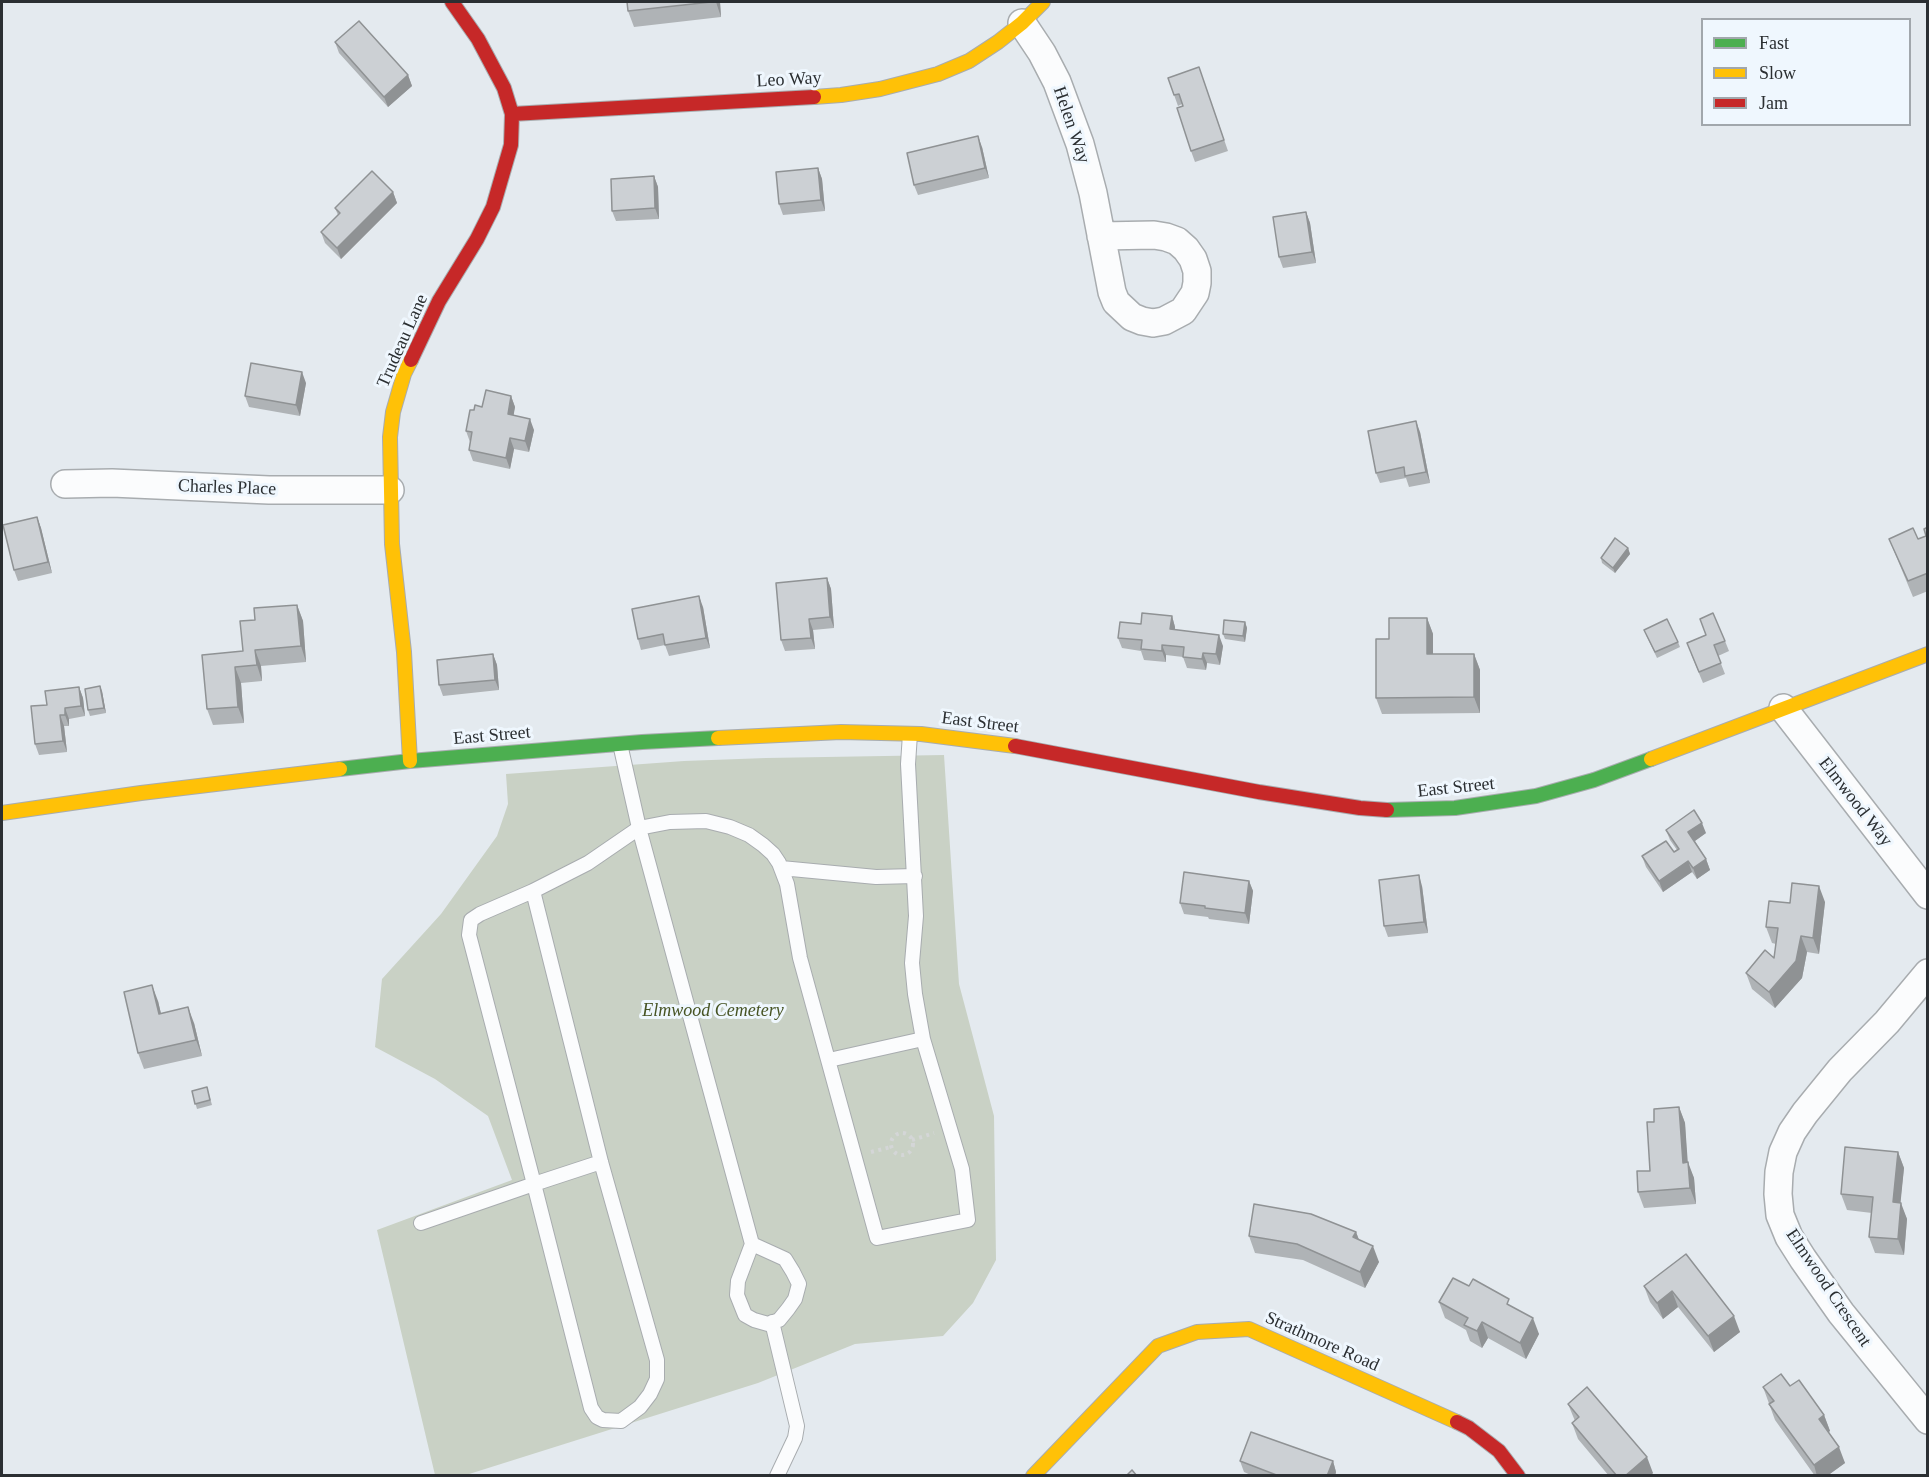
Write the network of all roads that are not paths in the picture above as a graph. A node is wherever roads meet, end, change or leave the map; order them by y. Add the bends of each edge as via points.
1 (452, 2) edge
2 (1043, 2) edge
3 (1022, 23) junction
4 (512, 114) junction
5 (1101, 236) dead end
6 (65, 484) dead end
7 (390, 490) junction
8 (1928, 654) edge
9 (1783, 708) junction
10 (910, 734) junction
11 (620, 744) junction
12 (410, 761) junction
13 (2, 813) edge
14 (639, 828) junction
15 (781, 868) junction
16 (915, 876) junction
17 (533, 891) junction
18 (1928, 895) edge
19 (1928, 973) edge
20 (923, 1039) junction
21 (829, 1060) junction
22 (601, 1162) junction
23 (534, 1184) junction
24 (420, 1223) dead end
25 (752, 1244) junction
26 (772, 1322) junction
27 (1928, 1420) edge
28 (777, 1476) edge
29 (1033, 1476) edge
30 (1518, 1476) edge

1 - 4 street, Trudeau Lane via 492,63
2 - 3 street, Leo Way
3 - 4 street, Leo Way via 969,61 938,74 880,89 841,95
3 - 5 street, Helen Way via 1042,53 1067,107 1088,174
4 - 7 street, Trudeau Lane via 511,145 493,207 439,301 404,374 393,411
6 - 7 street, Charles Place
7 - 12 street, Trudeau Lane
8 - 9 street, East Street
9 - 10 street, East Street via 1561,790 1510,801 1396,811 1259,792 1028,748
9 - 18 street, Elmwood Way
10 - 11 street, East Street via 805,733
10 - 16 lane via 908,764
11 - 12 street, East Street
11 - 14 lane
12 - 13 street, East Street
14 - 15 lane via 706,821 730,827 763,845
14 - 17 lane via 588,863
14 - 25 lane
15 - 16 lane via 876,877
15 - 21 lane via 800,957
16 - 20 lane via 912,963
17 - 22 lane
17 - 23 lane via 475,916 468,930
19 - 27 street, Elmwood Crescent via 1798,1122 1783,1152 1778,1194 1780,1215 1803,1259 1841,1313
20 - 21 lane
20 - 21 lane via 962,1169 968,1220 877,1239
22 - 23 lane
22 - 23 lane via 657,1360 657,1379 650,1394 640,1407 621,1420 603,1420 591,1408
23 - 24 lane
25 - 26 lane via 737,1295 745,1315
25 - 26 lane via 784,1259 799,1284 795,1299 779,1320
26 - 28 lane via 797,1426
29 - 30 street, Strathmore Road via 1158,1346 1197,1332 1249,1329 1469,1428 1499,1451

